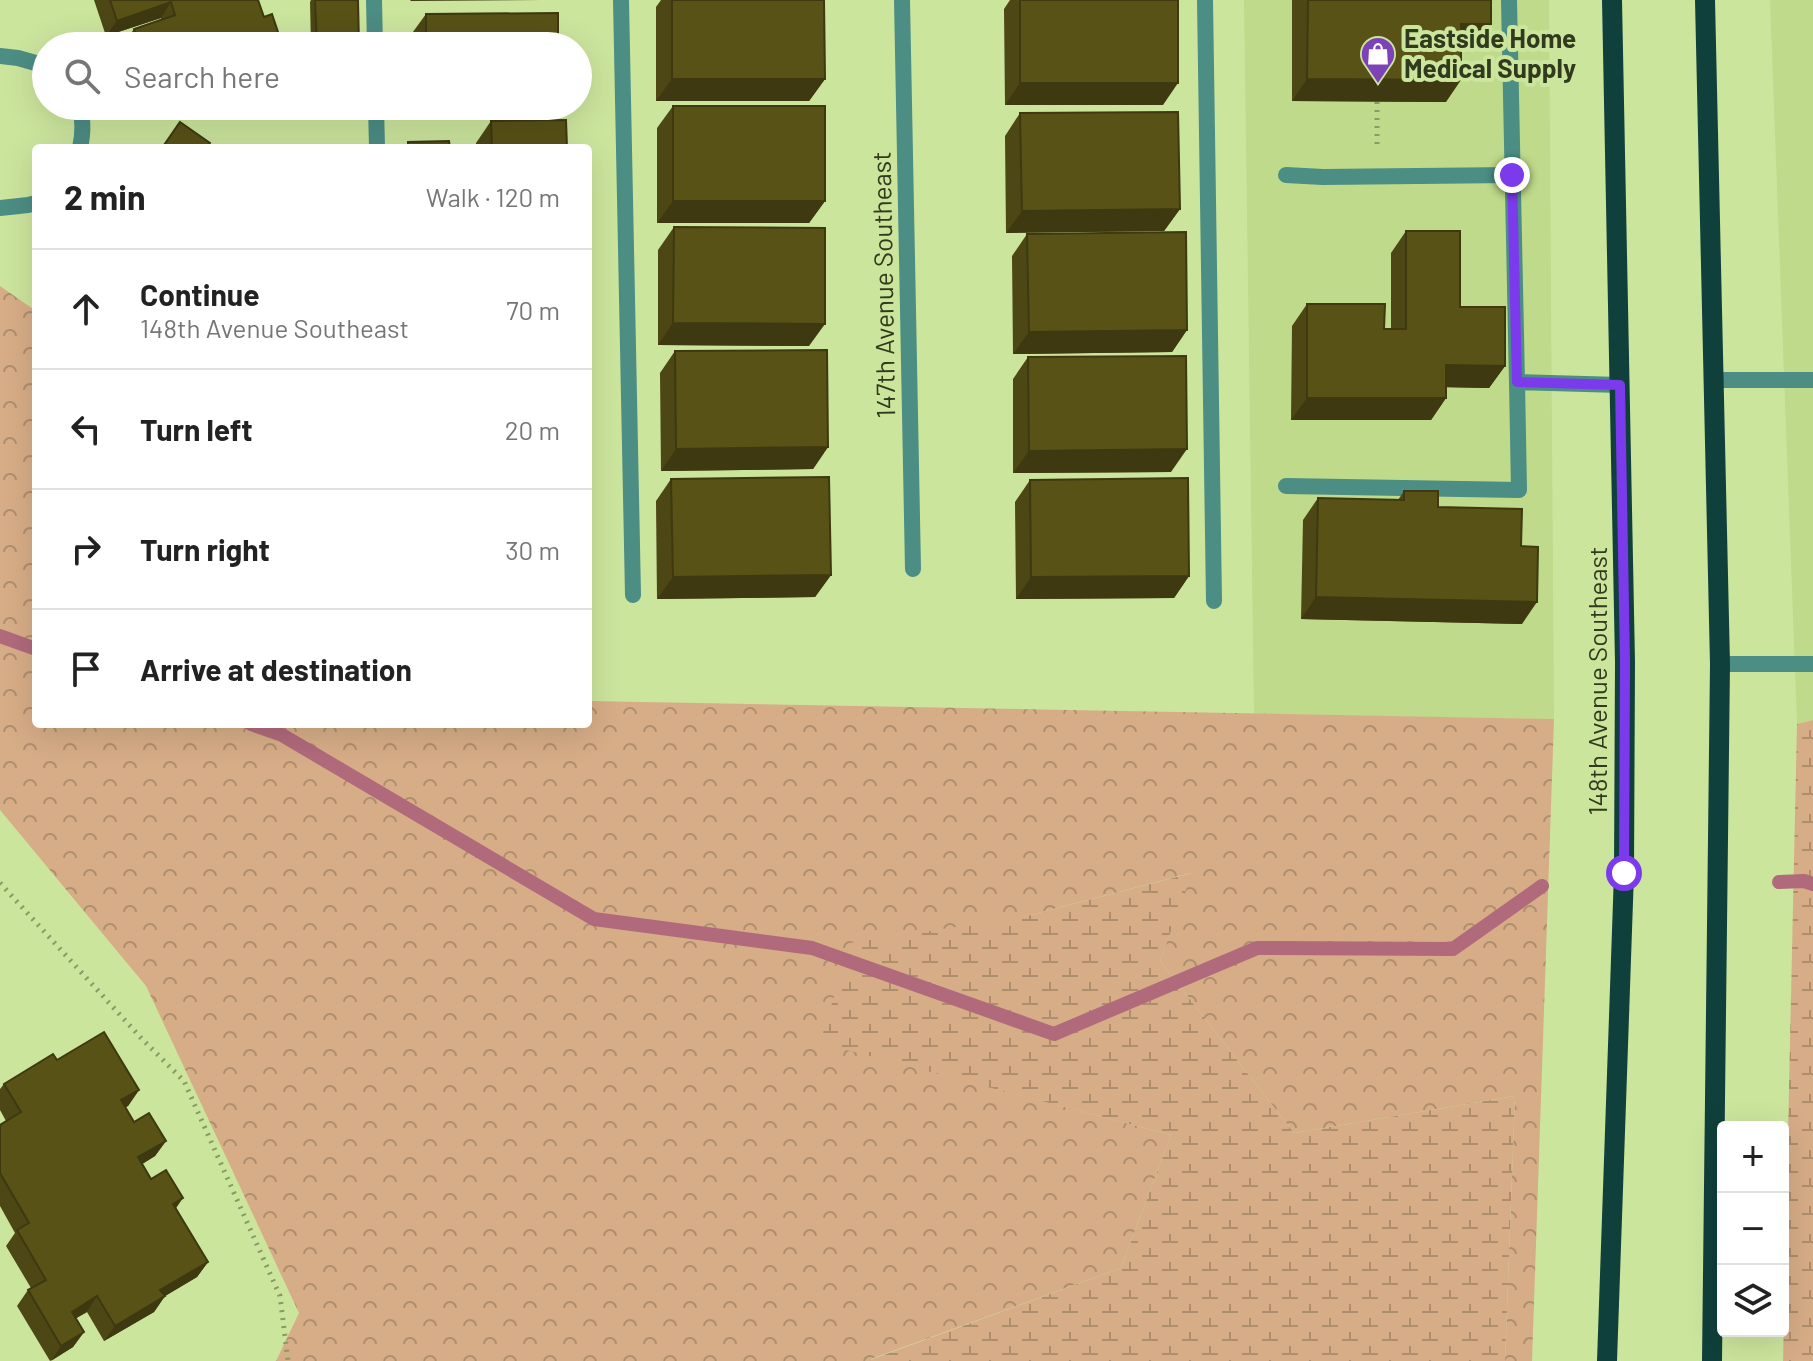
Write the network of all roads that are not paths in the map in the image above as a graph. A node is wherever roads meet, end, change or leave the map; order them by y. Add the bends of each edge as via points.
1 (374, 0) edge
2 (621, 0) edge
3 (902, 0) edge
4 (1205, 0) edge
5 (1509, 0) edge
6 (1612, 0) edge
7 (1705, 0) edge
8 (375, 32) edge
9 (0, 56) edge
10 (32, 62) edge
11 (82, 120) edge
12 (376, 120) edge
13 (81, 144) edge
14 (377, 144) edge
15 (1286, 175) dead end
16 (1512, 175) junction
17 (32, 204) edge
18 (0, 208) edge
19 (1713, 380) junction
20 (1813, 380) edge
21 (1517, 382) junction
22 (1620, 385) junction
23 (1286, 486) dead end
24 (913, 569) dead end
25 (633, 595) dead end
26 (1214, 601) dead end
27 (1720, 664) junction
28 (1813, 664) edge
29 (1607, 1361) edge
30 (1712, 1361) edge

1 - 8 street
2 - 25 street
3 - 24 street, 147th Avenue Southeast
4 - 26 street
5 - 16 street
6 - 22 main road, 148th Avenue Southeast
7 - 19 main road
9 - 10 street
11 - 13 street
12 - 14 street
15 - 16 street
16 - 21 street
17 - 18 street
19 - 20 street
19 - 27 main road
21 - 22 street
21 - 23 street via 1519,490
22 - 29 main road, 148th Avenue Southeast via 1624,843
27 - 28 street
27 - 30 main road

